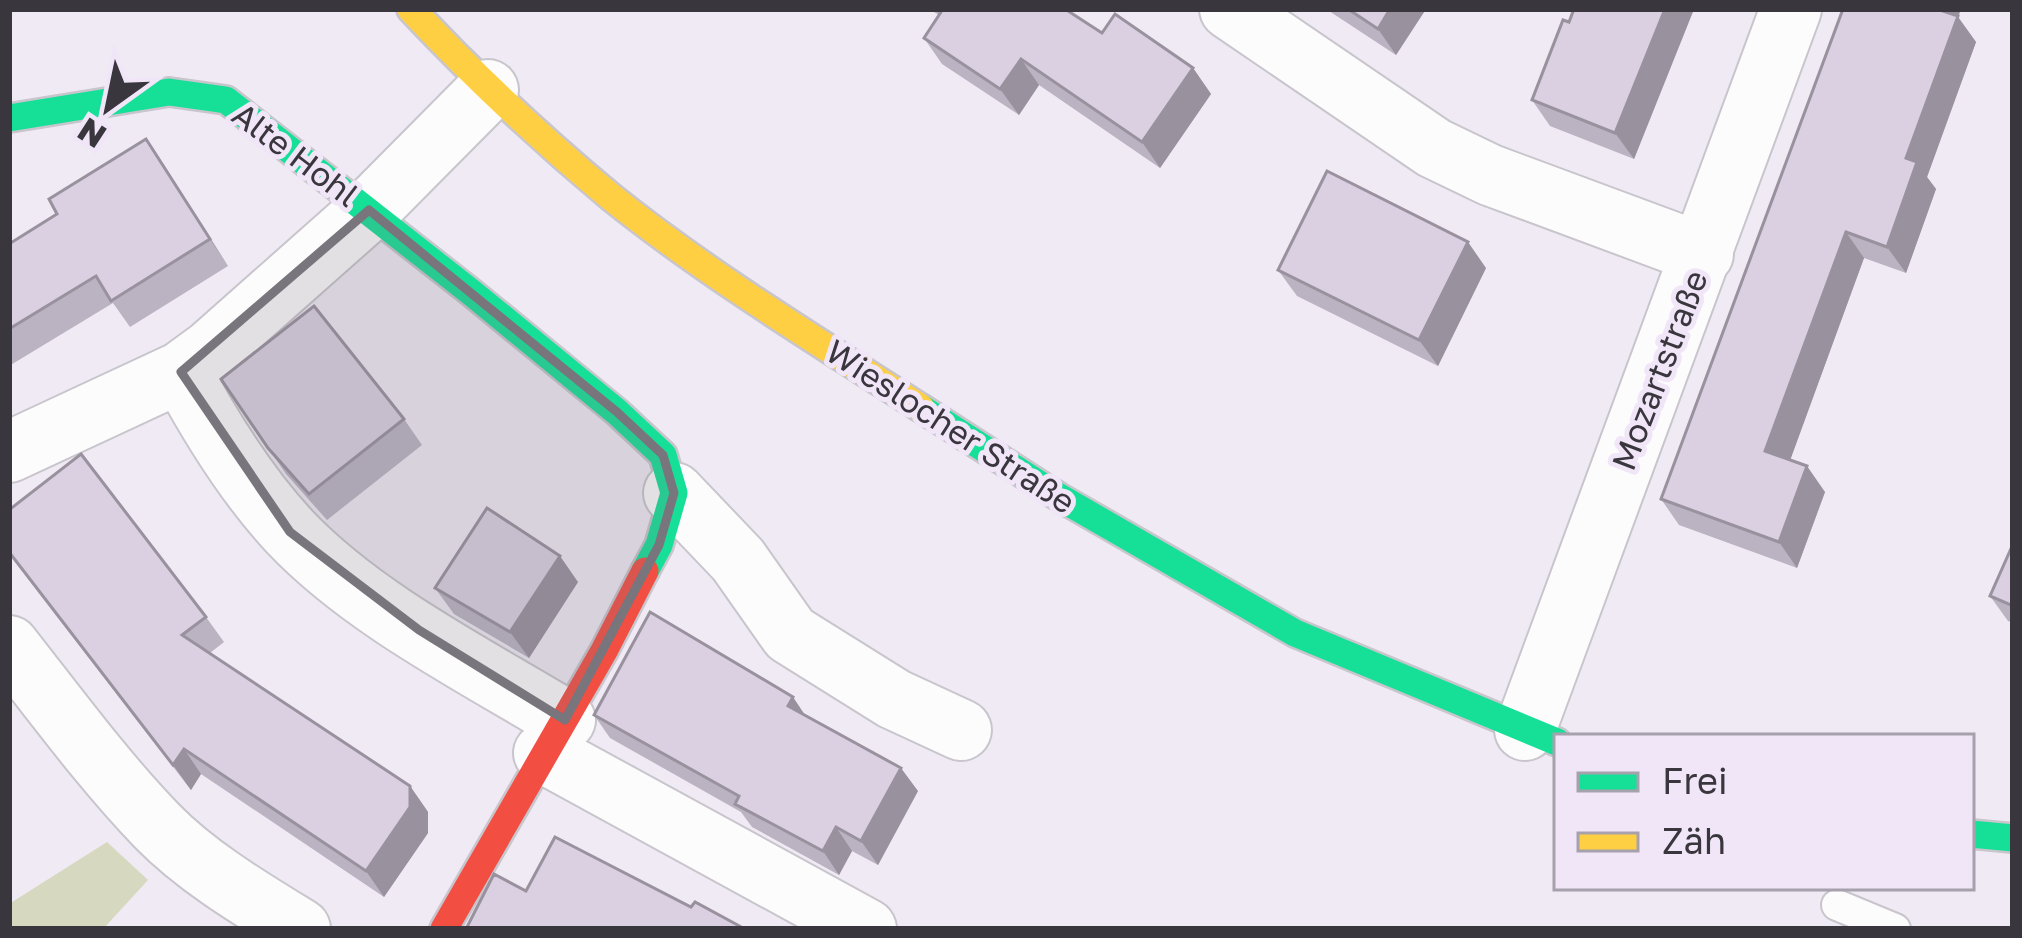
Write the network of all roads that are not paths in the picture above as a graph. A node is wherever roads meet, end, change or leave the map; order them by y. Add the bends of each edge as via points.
1 (411, 9) edge
2 (1230, 9) edge
3 (1791, 9) edge
4 (488, 89) junction
5 (9, 118) edge
6 (369, 210) junction
7 (1703, 254) junction
8 (181, 372) junction
9 (9, 452) edge
10 (674, 494) junction
11 (9, 646) edge
12 (961, 730) dead end
13 (554, 736) junction
14 (1541, 736) edge
15 (1974, 834) edge
16 (2013, 838) edge
17 (1841, 907) edge
18 (300, 929) edge
19 (444, 929) edge
20 (866, 929) edge
21 (1895, 929) edge

1 - 4 main road, Wieslocher Straße
2 - 7 street via 1434,148
3 - 7 street, Mozartstraße
4 - 6 street
4 - 14 main road, Wieslocher Straße via 614,200 1059,496 1295,633
5 - 6 main road, Alte Hohl via 169,92 226,100
6 - 8 street
6 - 10 main road, Alte Hohl via 617,412 663,455
7 - 14 street, Mozartstraße
8 - 9 street
8 - 13 street via 209,424 290,532
10 - 12 street via 738,560 790,634
10 - 13 main road via 659,545
11 - 18 street via 160,830
13 - 19 main road
13 - 20 street
15 - 16 main road
17 - 21 lane

